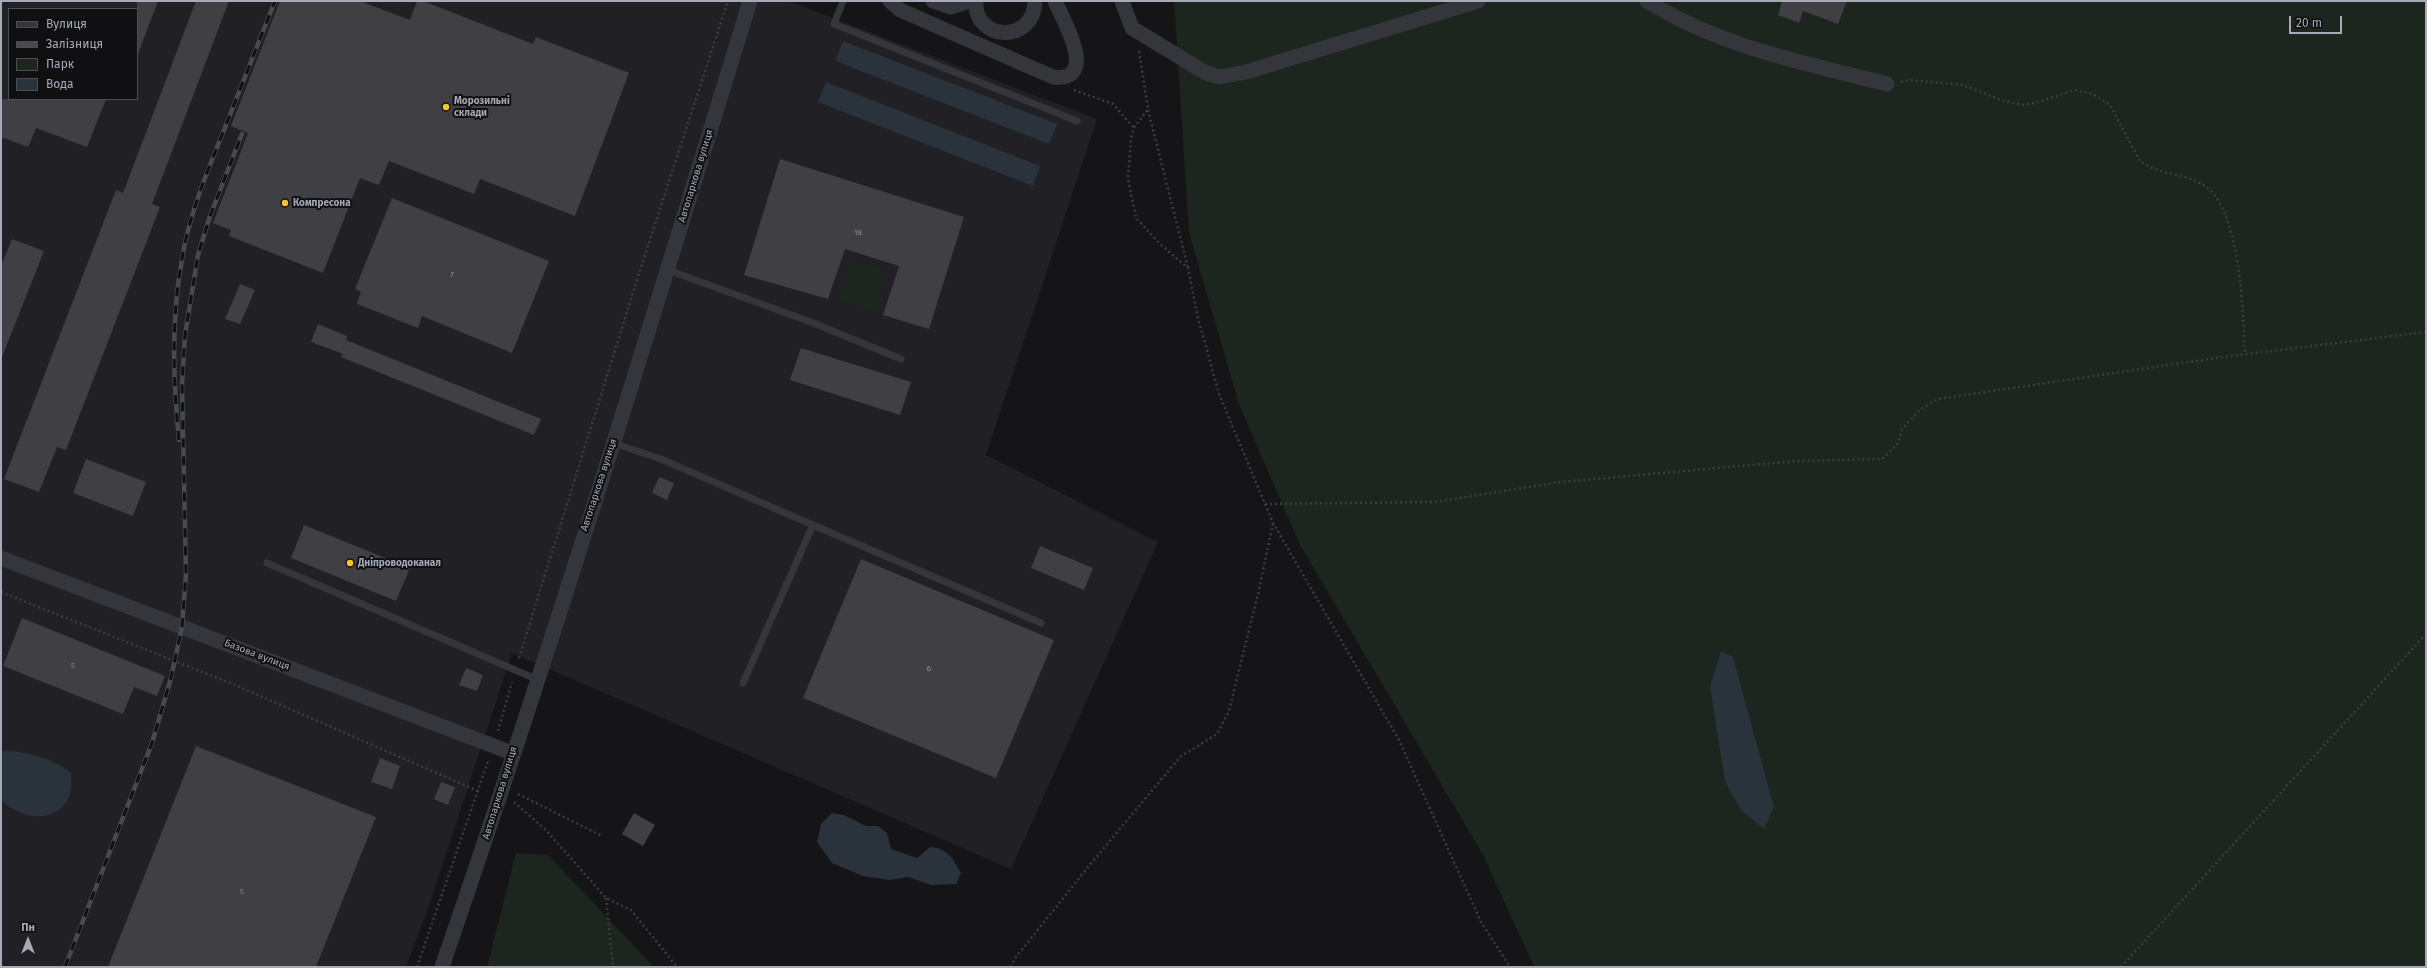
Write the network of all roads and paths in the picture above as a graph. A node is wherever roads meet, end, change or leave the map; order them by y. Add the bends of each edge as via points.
1 (728, 1) edge
2 (750, 1) edge
3 (842, 1) edge
4 (890, 1) edge
5 (933, 1) edge
6 (968, 1) edge
7 (976, 1) edge
8 (1035, 1) edge
9 (1055, 1) edge
10 (1122, 1) edge
11 (1478, 1) edge
12 (1647, 1) edge
13 (1132, 28) junction
14 (1061, 78) junction
15 (1887, 84) joint
16 (1148, 109) junction
17 (1077, 121) dead end
18 (1134, 128) junction
19 (1188, 268) junction
20 (668, 270) junction
21 (2426, 332) edge
22 (2245, 354) junction
23 (900, 359) dead end
24 (613, 443) junction
25 (1264, 504) junction
26 (1273, 522) junction
27 (812, 525) junction
28 (1, 558) edge
29 (267, 564) dead end
30 (1, 592) edge
31 (1041, 623) dead end
32 (2426, 634) edge
33 (516, 670) junction
34 (536, 679) junction
35 (743, 683) dead end
36 (494, 746) junction
37 (512, 753) junction
38 (502, 789) junction
39 (478, 791) junction
40 (602, 836) dead end
41 (606, 898) junction
42 (417, 967) edge
43 (442, 967) edge
44 (613, 967) edge
45 (677, 967) edge
46 (1011, 967) edge
47 (1510, 967) edge
48 (2121, 967) edge

1 - 33 path via 639,274
2 - 20 street, Автопаркова вулиця
3 - 17 lane via 834,24
4 - 14 street via 900,10 1053,77
5 - 6 street via 950,7
7 - 8 street via 977,14 981,21 987,27 1003,33 1012,33 1027,25 1035,10
9 - 14 street via 1076,48 1077,62 1072,72
10 - 13 street
11 - 13 street via 1246,72 1219,77 1206,73
12 - 15 street via 1666,13 1749,49
13 - 16 path via 1138,42
14 - 18 path via 1075,91 1113,104
15 - 22 path via 1909,80 1963,85 2002,100 2022,104 2039,102 2074,90 2093,94 2110,105 2140,161 2148,167 2203,184 2220,203 2234,247 2242,289
16 - 18 path
16 - 19 path
18 - 19 path via 1128,179 1136,218 1160,244
19 - 25 path via 1197,314 1219,394
20 - 23 lane via 811,322
20 - 24 street, Автопаркова вулиця
21 - 22 path
22 - 25 path via 1938,399 1921,409 1902,429 1897,445 1882,459 1796,462 1561,482 1434,502
24 - 27 lane via 661,459
24 - 34 street, Автопаркова вулиця
25 - 26 path
26 - 46 path via 1231,704 1217,734 1180,757 1089,866
26 - 47 path via 1398,740 1481,922
27 - 31 lane
27 - 35 lane
28 - 36 street, Базова вулиця
29 - 33 lane
30 - 39 path via 235,685
32 - 48 path
33 - 34 lane
33 - 36 path
34 - 37 street, Автопаркова вулиця
36 - 37 street, Базова вулиця
36 - 39 path
37 - 38 street, Автопаркова вулиця
38 - 40 path
38 - 41 path via 546,830
38 - 43 street, Автопаркова вулиця
39 - 42 path
41 - 44 path
41 - 45 path via 631,910

